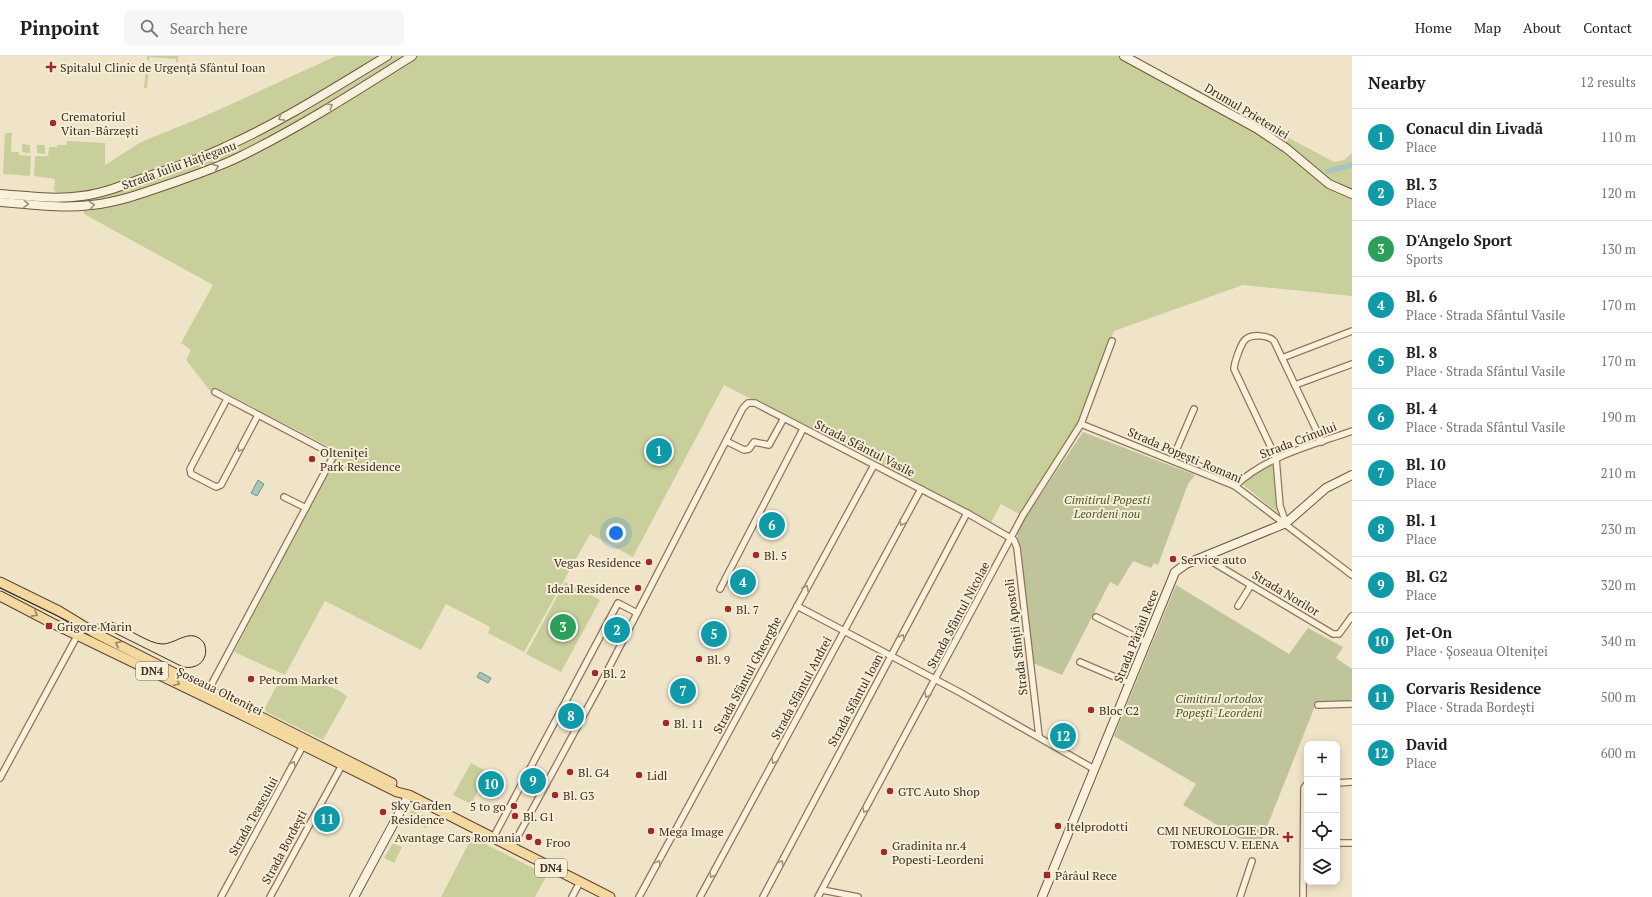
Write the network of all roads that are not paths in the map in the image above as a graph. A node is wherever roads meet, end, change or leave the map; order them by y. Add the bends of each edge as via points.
1 (387, 56) edge
2 (412, 56) edge
3 (1124, 56) edge
4 (138, 180) junction
5 (0, 194) edge
6 (142, 194) junction
7 (1352, 194) edge
8 (0, 202) edge
9 (1352, 331) edge
10 (1112, 341) dead end
11 (1282, 358) junction
12 (1352, 364) edge
13 (1295, 385) junction
14 (215, 392) dead end
15 (227, 398) junction
16 (1194, 409) dead end
17 (258, 415) junction
18 (784, 418) junction
19 (1081, 424) junction
20 (804, 429) junction
21 (1352, 432) edge
22 (726, 441) junction
23 (1322, 442) junction
24 (1276, 458) junction
25 (1172, 460) junction
26 (874, 465) junction
27 (1352, 475) edge
28 (1235, 486) junction
29 (921, 489) junction
30 (284, 497) dead end
31 (306, 508) junction
32 (967, 513) junction
33 (1286, 523) junction
34 (1012, 538) junction
35 (1204, 557) junction
36 (1352, 575) edge
37 (0, 582) edge
38 (1251, 585) junction
39 (720, 589) dead end
40 (0, 596) edge
41 (797, 606) junction
42 (1238, 606) dead end
43 (59, 612) junction
44 (637, 613) junction
45 (1352, 616) edge
46 (1096, 617) dead end
47 (53, 623) junction
48 (82, 631) junction
49 (844, 631) junction
50 (1146, 642) junction
51 (892, 656) junction
52 (1080, 662) dead end
53 (936, 679) junction
54 (1129, 683) junction
55 (209, 689) junction
56 (1352, 704) edge
57 (1318, 705) dead end
58 (1039, 736) junction
59 (305, 742) junction
60 (342, 765) junction
61 (1094, 769) junction
62 (0, 778) edge
63 (1352, 782) edge
64 (1340, 783) edge
65 (409, 795) junction
66 (493, 838) junction
67 (1340, 843) edge
68 (1352, 843) edge
69 (512, 847) junction
70 (1305, 849) edge
71 (1252, 861) dead end
72 (580, 882) junction
73 (822, 890) junction
74 (221, 897) edge
75 (270, 897) edge
76 (354, 897) edge
77 (572, 897) edge
78 (610, 897) edge
79 (639, 897) edge
80 (700, 897) edge
81 (762, 897) edge
82 (818, 897) edge
83 (858, 897) edge
84 (1042, 897) edge
85 (1240, 897) edge
86 (1303, 897) edge

1 -> 4 street, Strada Iuliu Hațieganu via 234,143 201,158
6 -> 2 street, Strada Iuliu Hațieganu via 249,152
3 - 7 street, Drumul Prieteniei via 1256,128 1286,148 1330,184
4 - 5 street, Strada Iuliu Hațieganu via 80,197
4 - 6 street
8 -> 6 street, Strada Iuliu Hațieganu via 85,206
9 - 11 street
10 - 19 street, Strada Sfântul Nicolae
11 - 13 street
11 - 24 street via 1274,341 1266,337 1250,337 1245,340 1234,369
12 - 13 street
13 - 23 street
14 - 15 street
15 - 17 street
17 -> 15 street via 221,485 216,487 191,474 190,469
16 - 25 street
17 - 31 street, Șoseaua Olteniței via 334,455
18 - 20 street
18 - 22 street via 769,445 754,442 749,449 744,450
18 - 22 street via 755,403 748,403
19 - 25 street, Strada Popești-Romani
19 - 34 street, Strada Sfântul Nicolae via 1023,515
20 - 26 street, Strada Sfântul Vasile
20 - 39 street, Strada Sfântul Vasile
21 - 23 street, Strada Crinului
22 - 44 street
23 - 24 street, Strada Crinului
24 - 28 street, Strada Crinului via 1256,468
24 - 33 street via 1280,506
25 - 28 street, Strada Popești-Romani
26 - 29 street, Strada Sfântul Vasile
41 -> 26 street, Strada Sfântul Gheorghe
27 - 33 street, Strada Pârâul Rece via 1326,488
28 - 33 street, Strada Popești-Romani
29 - 32 street, Strada Sfântul Vasile
29 -> 49 street, Strada Sfântul Andrei
30 - 31 street
31 - 55 street, Șoseaua Olteniței
32 - 34 street, Strada Sfântul Vasile
51 -> 32 street, Strada Sfântul Ioan
33 - 35 street, Strada Pârâul Rece
33 - 36 street, Strada Popești-Romani
34 - 53 street, Strada Sfântul Nicolae
34 - 58 street, Strada Sfinții Apostoli via 1017,548
35 - 38 street, Strada Norilor
35 - 50 street, Strada Pârâul Rece via 1182,566 1175,572
37 - 43 main road, Șoseaua Olteniței / DN4
38 - 42 street
38 - 45 street, Strada Norilor via 1335,634 1342,632
40 -> 47 main road, Șoseaua Olteniței / DN4
41 - 49 street
79 -> 41 street, Strada Sfântul Gheorghe
43 - 47 main road
43 - 48 main road, Șoseaua Olteniței / DN4
44 - 66 street via 618,603
44 - 69 street
46 - 50 street
47 - 48 main road, Șoseaua Olteniței / DN4
55 -> 48 main road, Șoseaua Olteniței / DN4
48 -> 59 main road, Șoseaua Olteniței / DN4
48 - 62 street
49 - 51 street
49 -> 80 street, Strada Sfântul Andrei
50 - 54 street, Strada Pârâul Rece
51 - 53 street
81 -> 51 street, Strada Sfântul Ioan
52 - 54 street
53 - 58 street
53 -> 73 street, Strada Sfântul Nicolae
54 - 61 street, Strada Pârâul Rece
55 - 59 main road, Șoseaua Olteniței / DN4
56 - 57 street
58 - 61 street
59 - 60 main road, Șoseaua Olteniței / DN4
59 - 65 main road, Șoseaua Olteniței / DN4 via 400,787
74 -> 59 street, Strada Teascului
60 - 65 main road, Șoseaua Olteniței / DN4 via 397,792
60 - 75 street, Strada Bordești
61 - 84 street, Strada Pârâul Rece
63 - 64 street
65 - 66 main road, Șoseaua Olteniței / DN4
65 - 76 street
66 - 69 main road, Șoseaua Olteniței / DN4
67 - 68 street
69 - 72 main road, Șoseaua Olteniței / DN4
70 - 86 street
71 - 85 street
72 - 77 street
72 - 78 main road, Șoseaua Olteniței / DN4
73 - 82 street, Strada Sfântul Nicolae
73 - 83 street

